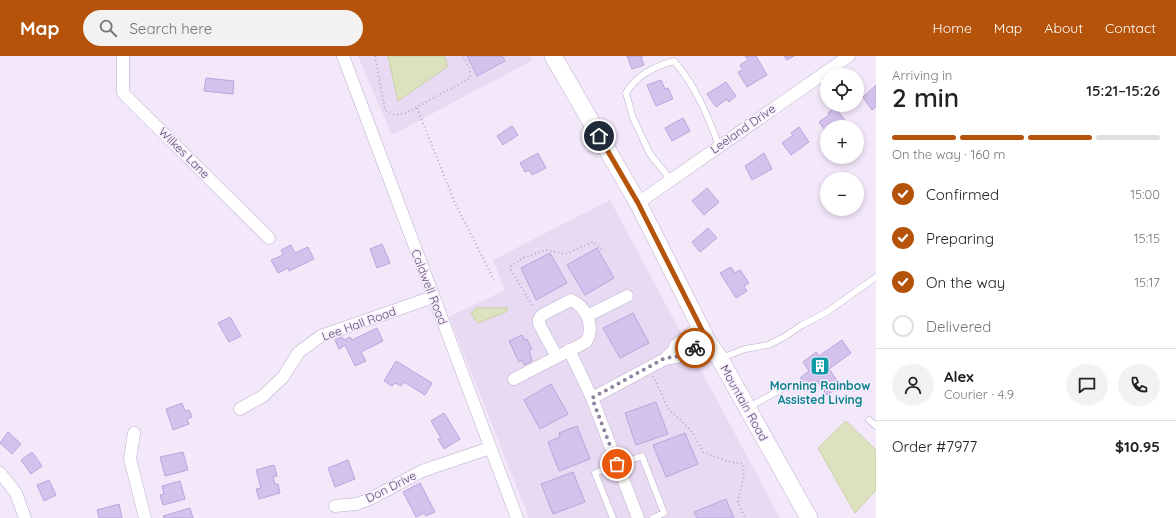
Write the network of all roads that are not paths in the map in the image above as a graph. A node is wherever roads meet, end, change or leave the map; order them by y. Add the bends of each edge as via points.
1 (123, 56) edge
2 (343, 56) edge
3 (553, 56) edge
4 (849, 56) edge
5 (719, 146) junction
6 (671, 180) junction
7 (638, 203) junction
8 (269, 238) dead end
9 (876, 277) edge
10 (627, 296) dead end
11 (433, 297) junction
12 (587, 316) junction
13 (700, 326) junction
14 (708, 342) junction
15 (569, 350) junction
16 (557, 357) junction
17 (665, 358) junction
18 (720, 358) junction
19 (514, 379) dead end
20 (789, 385) dead end
21 (592, 398) junction
22 (748, 408) junction
23 (240, 409) dead end
24 (869, 420) dead end
25 (876, 426) edge
26 (134, 433) dead end
27 (490, 448) junction
28 (617, 464) junction
29 (0, 474) edge
30 (335, 506) dead end
31 (25, 518) edge
32 (145, 518) edge
33 (517, 518) edge
34 (613, 518) edge
35 (638, 518) edge
36 (653, 518) edge
37 (809, 518) edge

1 - 8 street, Wilkes Lane via 124,92
2 - 11 street, Caldwell Road
3 - 7 main road, Mountain Road
4 - 5 street, Leeland Drive
5 - 6 street, Leeland Drive
5 - 6 lane via 710,121 692,87 674,61 658,65 631,84 626,93 633,118 650,154
6 - 7 street, Leeland Drive
7 - 13 main road, Mountain Road
9 - 18 lane via 839,304 784,337 768,345 745,349
10 - 12 street
11 - 23 street, Lee Hall Road via 322,336 299,352 283,377 263,396
11 - 27 street, Caldwell Road
12 - 15 street via 592,328 591,335 586,342
12 - 16 street via 572,300 539,319 539,324
13 - 14 main road, Mountain Road
13 - 17 street via 675,346
14 - 17 street via 682,356
14 - 18 main road, Mountain Road
15 - 16 street
15 - 21 street
16 - 19 street
17 - 21 street
18 - 22 main road, Mountain Road
20 - 22 lane
21 - 28 street
22 - 37 main road, Mountain Road
24 - 25 lane
26 - 32 street via 130,459
27 - 30 street, Don Drive via 422,471 370,499 356,504
27 - 33 street, Caldwell Road
28 - 34 lane via 595,473
28 - 35 street
28 - 36 lane via 642,456 664,513
29 - 31 street via 16,493

